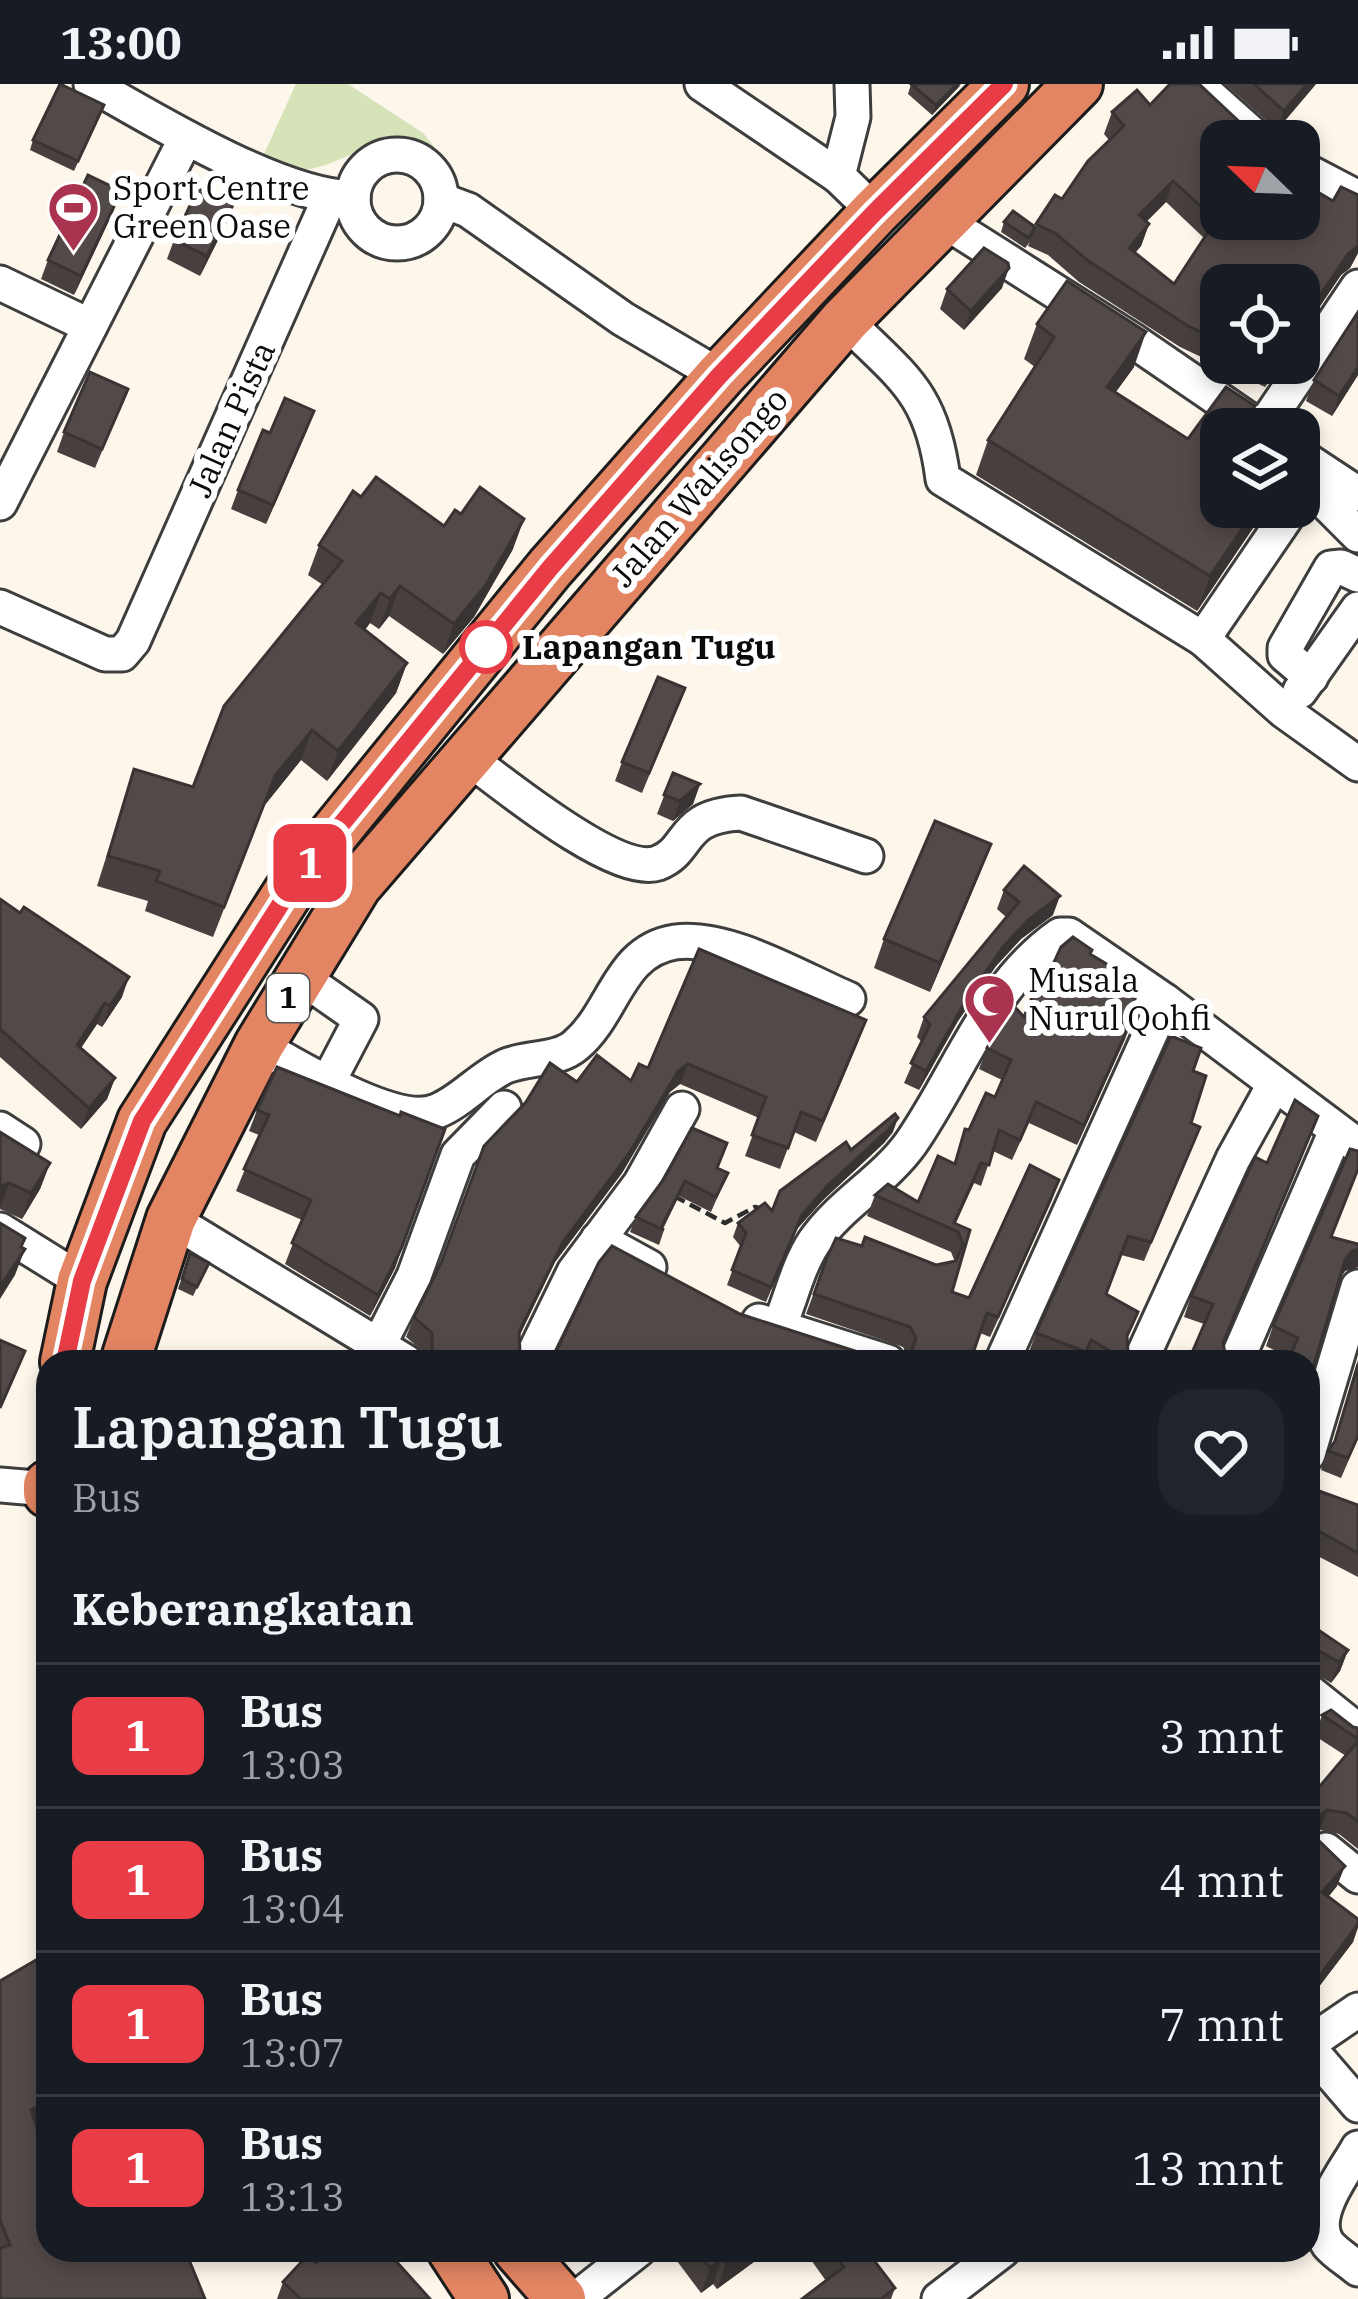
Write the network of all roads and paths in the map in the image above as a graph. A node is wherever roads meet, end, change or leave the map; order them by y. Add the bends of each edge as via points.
1 (91, 84) edge
2 (702, 84) edge
3 (852, 84) edge
4 (1078, 84) edge
5 (1196, 84) edge
6 (999, 86) edge
7 (1236, 120) edge
8 (186, 138) junction
9 (838, 176) junction
10 (1320, 177) edge
11 (341, 198) junction
12 (1358, 198) edge
13 (441, 200) junction
14 (875, 212) junction
15 (944, 221) junction
16 (0, 283) edge
17 (1358, 287) edge
18 (0, 302) edge
19 (844, 320) junction
20 (86, 333) junction
21 (719, 376) junction
22 (1231, 408) edge
23 (1276, 408) edge
24 (1320, 468) edge
25 (1358, 494) edge
26 (1320, 498) edge
27 (0, 503) edge
28 (1279, 528) edge
29 (1358, 535) edge
30 (550, 568) junction
31 (1358, 575) edge
32 (596, 605) junction
33 (0, 607) edge
34 (1358, 609) edge
35 (1203, 639) junction
36 (1311, 677) junction
37 (1284, 711) junction
38 (467, 757) junction
39 (1358, 764) edge
40 (866, 856) dead end
41 (323, 991) junction
42 (848, 999) dead end
43 (1166, 1001) junction
44 (279, 1057) junction
45 (328, 1082) junction
46 (1274, 1085) junction
47 (504, 1108) dead end
48 (682, 1109) dead end
49 (1347, 1138) edge
50 (643, 1179) junction
51 (171, 1219) junction
52 (0, 1230) edge
53 (836, 1230) junction
54 (598, 1239) junction
55 (670, 1280) edge
56 (82, 1281) junction
57 (1358, 1287) edge
58 (724, 1308) edge
59 (779, 1328) junction
60 (68, 1350) edge
61 (128, 1350) edge
62 (373, 1350) edge
63 (387, 1350) edge
64 (536, 1350) edge
65 (850, 1350) edge
66 (1013, 1350) edge
67 (1145, 1350) edge
68 (1242, 1350) edge
69 (1320, 1414) edge
70 (0, 1485) edge
71 (36, 1488) edge
72 (1320, 1701) edge
73 (1358, 1731) edge
74 (1326, 1850) edge
75 (1358, 1876) edge
76 (1352, 2023) edge
77 (1320, 2040) edge
78 (1320, 2060) edge
79 (1358, 2104) edge
80 (1358, 2148) edge
81 (460, 2262) edge
82 (529, 2262) edge
83 (623, 2262) edge
84 (987, 2262) edge
85 (1358, 2269) edge
86 (484, 2299) edge
87 (562, 2299) edge
88 (576, 2299) edge
89 (939, 2299) edge

1 - 8 street
2 - 9 street
3 - 9 street
4 - 15 highway, Jalan Walisongo / 1
5 - 7 street
6 - 14 highway, Jalan Walisongo / 1
8 - 11 street
8 - 20 street
9 - 14 street
10 - 12 street
11 - 13 street via 365,230 396,243 428,231
11 - 13 street via 366,167 398,154 429,168
11 - 33 street, Jalan Pista via 133,641 122,654 105,654
13 - 21 street via 468,209
14 - 21 highway, Jalan Walisongo / 1
15 - 19 highway, Jalan Walisongo / 1
15 - 22 street
16 - 20 street
17 - 23 street
18 - 20 street
19 - 32 highway, Jalan Walisongo / 1
19 - 35 street via 924,403 944,478
20 - 27 street
21 - 30 highway, Jalan Walisongo / 1
24 - 25 street
26 - 29 street
28 - 35 street
30 - 32 highway
30 - 56 highway, Jalan Walisongo / 1 via 296,880 142,1121
31 - 36 street via 1331,568 1286,648
32 - 38 highway, Jalan Walisongo / 1
34 - 36 street
35 - 37 street
36 - 37 street
37 - 39 street
38 - 40 street via 636,867 663,862 695,824 720,814 741,813
38 - 41 highway, Jalan Walisongo / 1 via 358,885
41 - 44 highway, Jalan Walisongo / 1
41 - 45 street via 358,1013 360,1026
42 - 45 street via 710,940 671,943 638,956 576,1045 495,1071 434,1113 389,1111
43 - 46 street
43 - 53 street via 1060,934 986,1016 912,1141
43 - 66 street
44 - 45 street
44 - 51 highway, Jalan Walisongo / 1
46 - 49 street
46 - 67 street
47 - 63 street via 458,1155
48 - 50 street
49 - 68 street
50 - 53 path via 725,1223 755,1207
50 - 54 street
51 - 61 highway, Jalan Walisongo / 1
51 - 62 street
52 - 56 street
53 - 59 street via 813,1243
54 - 55 street
54 - 64 street
56 - 60 highway, Jalan Walisongo / 1
57 - 69 street
58 - 59 street
59 - 65 street
70 - 71 street
72 - 73 street
74 - 75 street
76 - 77 street
78 - 79 street
80 - 85 street via 1321,2227
81 - 86 highway
82 - 87 highway
83 - 88 street
84 - 89 street

